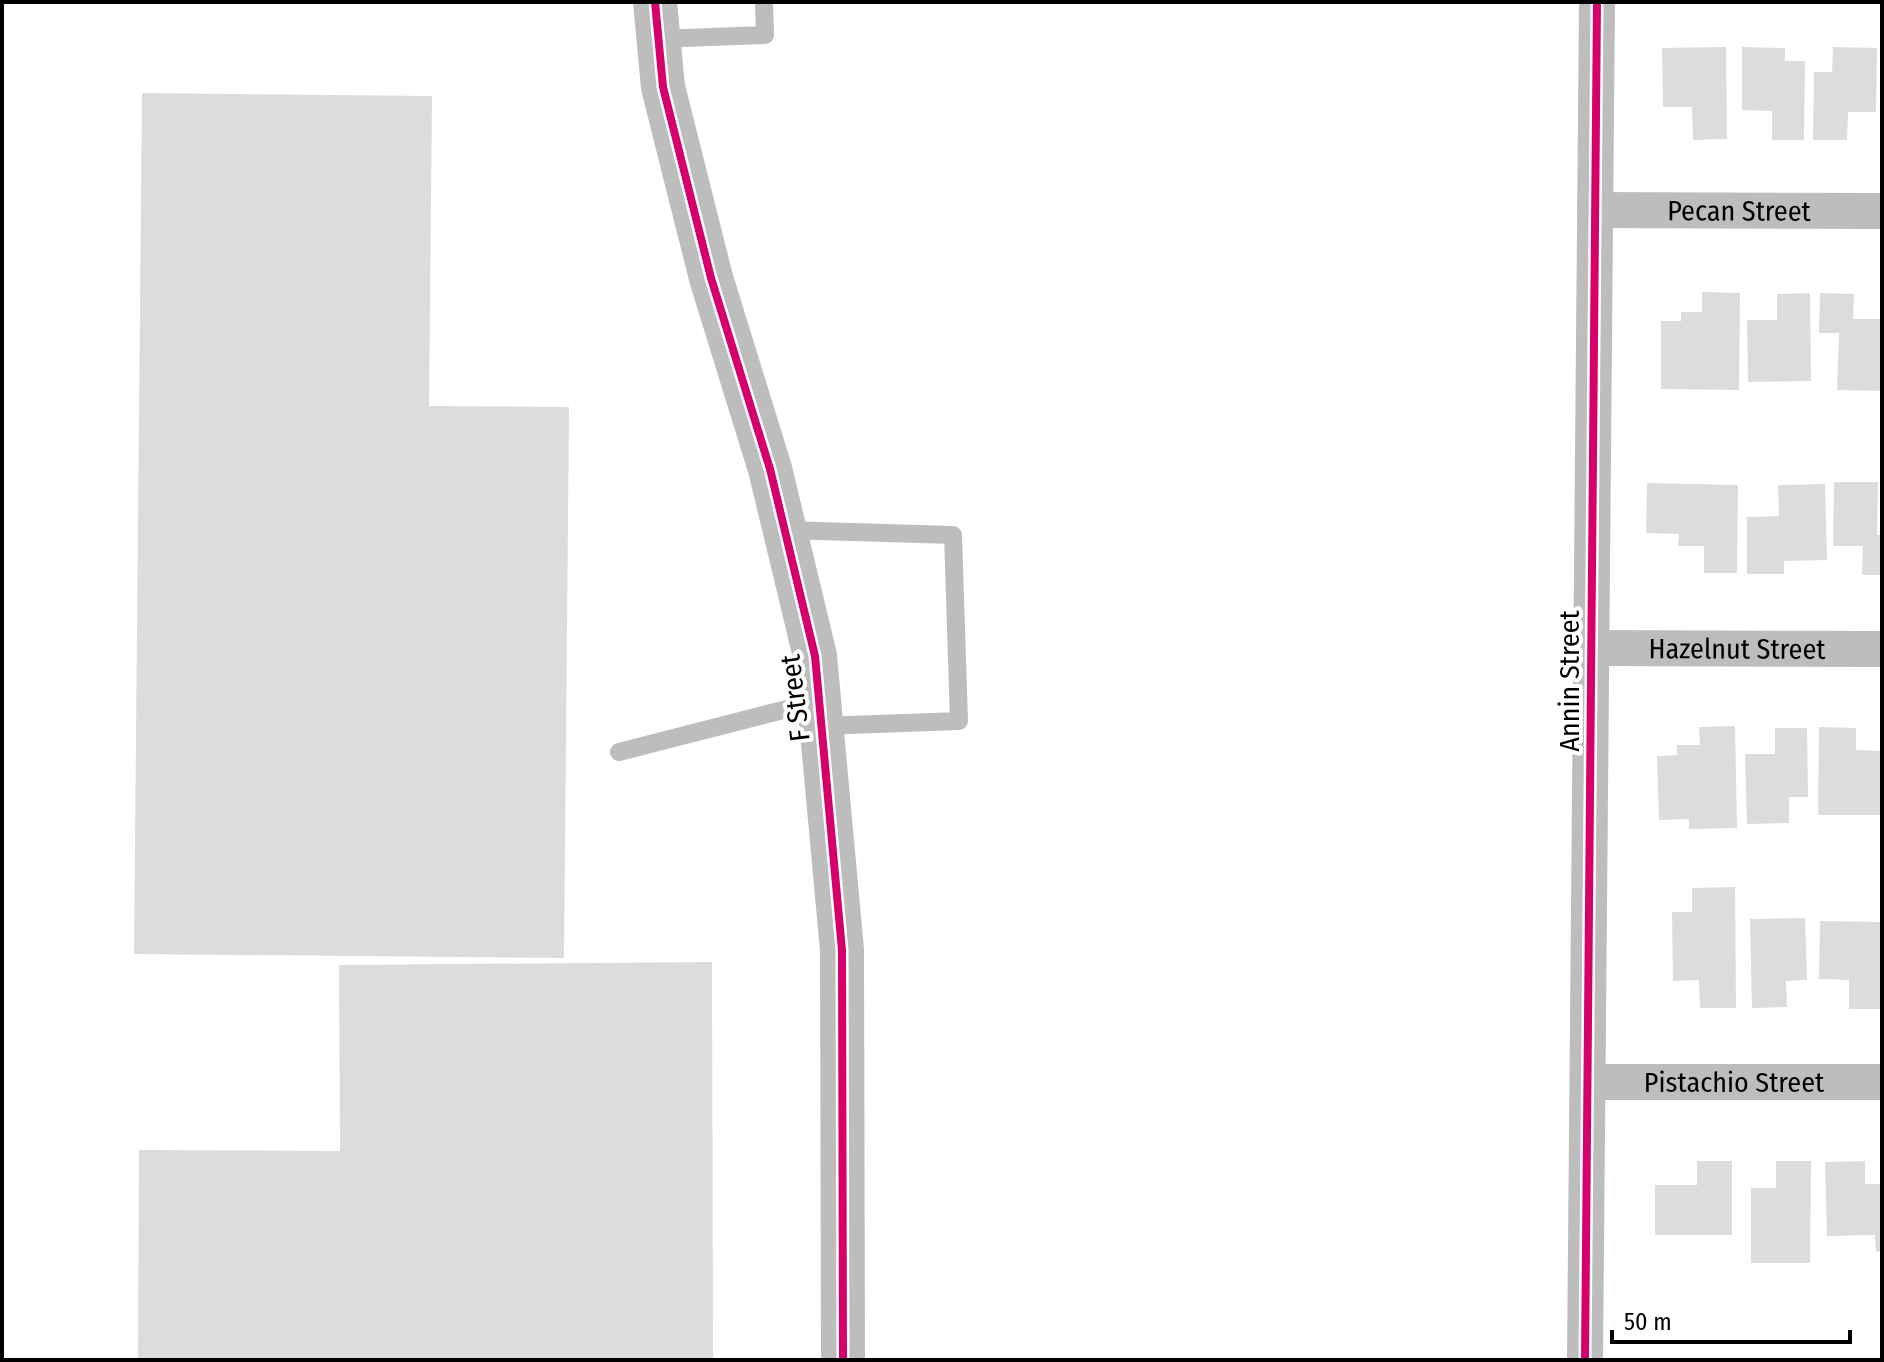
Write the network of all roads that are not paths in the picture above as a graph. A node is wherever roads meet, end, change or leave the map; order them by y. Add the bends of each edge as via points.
1 (764, 2) edge
2 (1597, 2) edge
3 (657, 21) edge
4 (1595, 210) junction
5 (1882, 211) edge
6 (785, 530) junction
7 (1591, 648) junction
8 (1882, 649) edge
9 (820, 714) junction
10 (619, 752) dead end
11 (1588, 1082) junction
12 (1882, 1082) edge
13 (843, 1360) edge
14 (1585, 1360) edge

1 - 3 lane via 765,35
2 - 4 street, Annin Street
3 - 6 street, F Street via 663,87 711,278
4 - 5 street, Pecan Street
4 - 7 street, Annin Street
6 - 9 street, F Street via 815,656
6 - 9 lane via 953,535 959,721
7 - 8 street, Hazelnut Street
7 - 11 street, Annin Street
9 - 10 lane
9 - 13 street, F Street via 842,950
11 - 12 street, Pistachio Street
11 - 14 street, Annin Street

